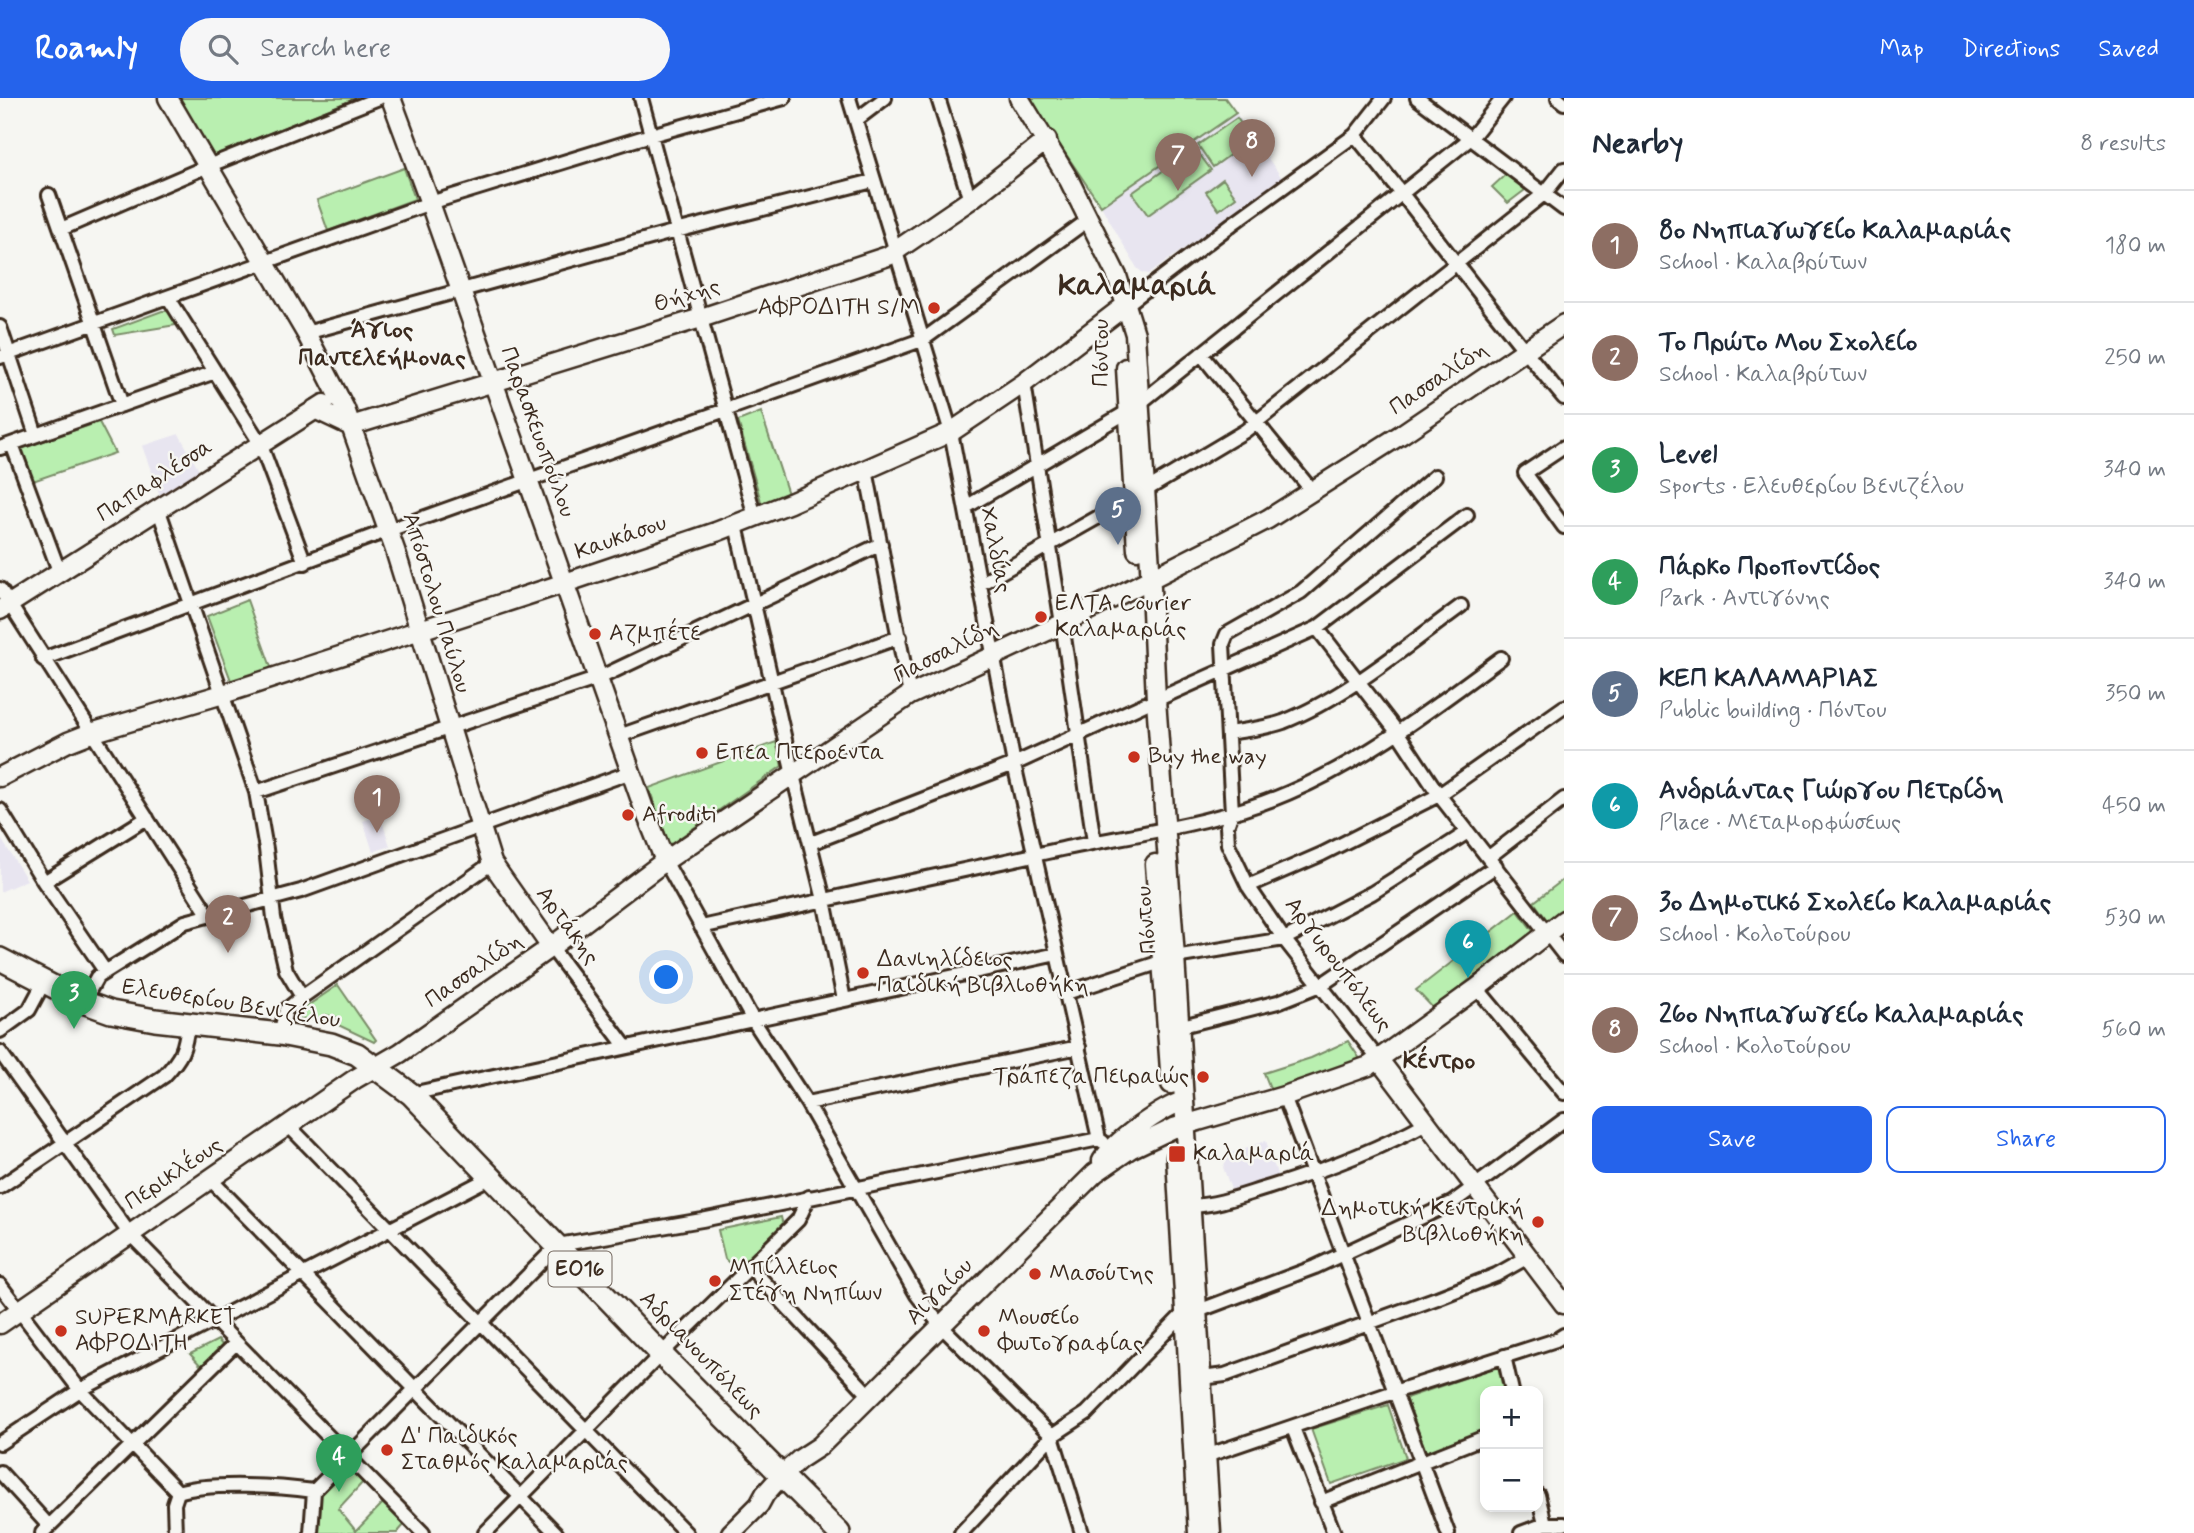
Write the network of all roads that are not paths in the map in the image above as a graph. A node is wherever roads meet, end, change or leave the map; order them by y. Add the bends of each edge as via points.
1 (169, 98) edge
2 (379, 98) edge
3 (391, 98) edge
4 (641, 98) edge
5 (783, 98) edge
6 (849, 98) edge
7 (885, 98) edge
8 (938, 98) edge
9 (1019, 98) edge
10 (1384, 98) edge
11 (1417, 98) edge
12 (1503, 98) edge
13 (1558, 98) edge
14 (1564, 103) edge
15 (856, 120) junction
16 (650, 135) junction
17 (1355, 135) junction
18 (1471, 138) junction
19 (1047, 141) junction
20 (208, 166) junction
21 (1564, 169) edge
22 (873, 181) junction
23 (1401, 192) junction
24 (1545, 193) junction
25 (49, 195) dead end
26 (970, 200) junction
27 (430, 203) junction
28 (1564, 209) edge
29 (1088, 220) junction
30 (61, 229) junction
31 (676, 231) junction
32 (897, 251) junction
33 (264, 262) junction
34 (1458, 264) junction
35 (461, 291) junction
36 (168, 297) junction
37 (1126, 305) junction
38 (701, 318) junction
39 (93, 324) junction
40 (1564, 324) edge
41 (0, 327) edge
42 (306, 332) junction
43 (924, 339) junction
44 (1524, 351) junction
45 (1201, 354) junction
46 (5, 355) edge
47 (215, 372) junction
48 (492, 381) junction
49 (1024, 383) junction
50 (339, 396) junction
51 (1564, 398) edge
52 (122, 405) junction
53 (1133, 407) junction
54 (314, 409) junction
55 (725, 409) junction
56 (1257, 422) junction
57 (352, 426) junction
58 (951, 432) junction
59 (36, 435) junction
60 (260, 443) junction
61 (6, 446) edge
62 (1564, 447) edge
63 (1036, 467) junction
64 (866, 470) junction
65 (1435, 476) dead end
66 (528, 481) junction
67 (1313, 492) junction
68 (1140, 493) junction
69 (965, 507) junction
70 (158, 508) junction
71 (1467, 515) dead end
72 (755, 517) junction
73 (736, 525) junction
74 (1564, 527) edge
75 (389, 530) junction
76 (881, 544) junction
77 (1049, 546) junction
78 (305, 562) junction
79 (59, 571) junction
80 (1145, 582) junction
81 (565, 583) junction
82 (980, 584) junction
83 (3, 601) edge
84 (754, 603) junction
85 (192, 604) junction
86 (1461, 606) dead end
87 (1062, 624) junction
88 (1317, 628) junction
89 (419, 630) junction
90 (900, 636) junction
91 (993, 655) junction
92 (1501, 658) dead end
93 (43, 659) junction
94 (1224, 669) junction
95 (599, 678) junction
96 (773, 681) junction
97 (1358, 681) junction
98 (223, 694) junction
99 (910, 695) junction
100 (1151, 702) junction
101 (1564, 707) edge
102 (450, 727) junction
103 (91, 733) junction
104 (1229, 733) junction
105 (1398, 733) junction
106 (1078, 734) junction
107 (619, 736) junction
108 (1014, 764) junction
109 (631, 772) junction
110 (793, 775) junction
111 (0, 777) edge
112 (256, 792) junction
113 (1439, 795) junction
114 (1564, 799) edge
115 (0, 810) edge
116 (1232, 813) junction
117 (147, 818) junction
118 (480, 827) junction
119 (1159, 830) junction
120 (1468, 832) junction
121 (1094, 842) junction
122 (811, 843) junction
123 (1034, 855) junction
124 (665, 861) junction
125 (1492, 861) junction
126 (492, 863) junction
127 (44, 882) junction
128 (1248, 886) junction
129 (272, 898) junction
130 (824, 900) junction
131 (208, 914) junction
132 (1564, 920) edge
133 (701, 927) junction
134 (1546, 934) junction
135 (1284, 939) junction
136 (551, 947) junction
137 (1057, 954) junction
138 (1564, 955) edge
139 (0, 959) edge
140 (1168, 959) junction
141 (105, 971) junction
142 (44, 982) junction
143 (1321, 985) junction
144 (1478, 988) junction
145 (1066, 993) junction
146 (302, 997) junction
147 (844, 1000) junction
148 (83, 1002) junction
149 (753, 1020) junction
150 (188, 1024) junction
151 (1178, 1027) junction
152 (0, 1031) edge
153 (280, 1034) junction
154 (626, 1047) junction
155 (1079, 1047) junction
156 (0, 1052) edge
157 (1379, 1060) junction
158 (377, 1066) junction
159 (1563, 1090) edge
160 (411, 1094) junction
161 (1284, 1096) junction
162 (807, 1103) junction
163 (1178, 1103) junction
164 (1564, 1120) edge
165 (1426, 1123) junction
166 (288, 1125) junction
167 (1180, 1127) junction
168 (64, 1143) junction
169 (1110, 1148) junction
170 (1313, 1173) junction
171 (493, 1176) junction
172 (211, 1180) junction
173 (1474, 1185) junction
174 (0, 1187) edge
175 (855, 1187) junction
176 (809, 1197) junction
177 (1191, 1206) junction
178 (389, 1230) junction
179 (129, 1233) junction
180 (558, 1245) junction
181 (1343, 1255) junction
182 (1528, 1257) junction
183 (750, 1267) junction
184 (303, 1275) junction
185 (0, 1285) edge
186 (1564, 1304) edge
187 (19, 1311) junction
188 (1191, 1312) junction
189 (215, 1321) junction
190 (1368, 1322) junction
191 (0, 1324) edge
192 (481, 1325) junction
193 (941, 1326) junction
194 (1564, 1335) edge
195 (236, 1342) junction
196 (661, 1354) junction
197 (1504, 1356) junction
198 (1202, 1378) junction
199 (1511, 1386) edge
200 (416, 1389) junction
201 (80, 1390) junction
202 (1394, 1392) junction
203 (870, 1396) junction
204 (1293, 1428) junction
205 (586, 1431) junction
206 (1052, 1436) junction
207 (1480, 1439) edge
208 (0, 1443) edge
209 (132, 1444) junction
210 (349, 1455) junction
211 (1200, 1458) junction
212 (1421, 1464) junction
213 (0, 1472) edge
214 (786, 1479) junction
215 (314, 1491) junction
216 (178, 1492) junction
217 (520, 1496) junction
218 (1321, 1502) junction
219 (1542, 1512) edge
220 (1545, 1524) junction
221 (1564, 1524) edge
222 (46, 1530) edge
223 (175, 1533) edge
224 (311, 1533) edge
225 (423, 1533) edge
226 (485, 1533) edge
227 (556, 1533) edge
228 (686, 1533) edge
229 (731, 1533) edge
230 (839, 1533) edge
231 (961, 1533) edge
232 (1082, 1533) edge
233 (1198, 1533) edge
234 (1211, 1533) edge
235 (1334, 1533) edge
236 (1448, 1533) edge
237 (1521, 1533) edge

1 - 20 main road, Απόστολου Παύλου
2 - 20 street
3 - 27 main road, Παρασκευοπούλου
4 - 16 street
5 - 16 street
6 - 15 street, Χαλδίας
7 - 15 street
8 - 26 street
9 - 19 main road, Πόντου
10 - 17 street
11 - 18 street
12 - 18 street
13 - 14 street
15 - 22 street, Χαλδίας
16 - 27 street
16 - 31 street
17 - 23 street
17 - 37 street
18 - 23 street
18 - 24 street
19 - 26 main road, Θήχης
19 - 29 main road, Πόντου
20 - 30 street
20 - 33 main road, Απόστολου Παύλου
21 - 24 street
22 - 31 street
22 - 32 street, Χαλδίας
23 - 34 street
23 - 45 street
24 - 28 street
24 - 34 street
25 - 30 street
26 - 32 main road, Θήχης
27 - 33 street
27 - 35 main road, Παρασκευοπούλου
29 - 37 main road, Πόντου via 1117,276
29 - 43 street
30 - 39 street
31 - 35 street
31 - 38 street
32 - 38 main road, Θήχης
32 - 43 street, Χαλδίας
33 - 36 street
33 - 42 main road, Απόστολου Παύλου
34 - 44 street
34 - 56 street
35 - 42 street
35 - 48 main road, Παρασκευοπούλου
36 - 39 street
36 - 47 street
37 - 49 main road, Καυκάσου
37 - 53 main road, Πόντου via 1124,335
38 - 48 main road, Θήχης
38 - 55 street
39 - 46 street
39 - 52 street
40 - 44 main road, Πασσαλίδη
41 - 46 street
42 - 50 main road, Απόστολου Παύλου
43 - 55 street
43 - 58 street, Χαλδίας
44 - 51 street
44 - 67 main road, Πασσαλίδη
45 - 53 street
45 - 56 street
46 - 59 street
47 - 52 street
47 - 60 street
48 - 57 main road, Θήχης
48 - 66 main road, Παρασκευοπούλου
49 - 58 main road, Καυκάσου
49 - 63 street
50 - 54 main road, Παπαφλέσσα
50 - 57 main road, Απόστολου Παύλου
52 - 59 street
53 - 63 street
53 - 68 main road, Πόντου
54 - 57 main road
54 - 60 main road, Παπαφλέσσα
55 - 66 street
55 - 72 street
56 - 67 street
56 - 68 street
57 - 75 main road, Απόστολου Παύλου
58 - 64 main road, Καυκάσου
58 - 69 street, Χαλδίας
59 - 61 street
60 - 70 main road, Παπαφλέσσα
60 - 78 street
61 - 79 street
62 - 74 street via 1525,473
63 - 69 street
63 - 77 street
64 - 72 main road, Καυκάσου
64 - 76 street
65 - 94 street, Αργυρουπόλεως via 1301,592 1227,634
66 - 75 street
66 - 81 main road, Παρασκευοπούλου
67 - 80 main road, Πασσαλίδη
68 - 77 street
68 - 80 main road, Πόντου
69 - 82 street, Χαλδίας
70 - 79 main road, Παπαφλέσσα
70 - 85 street
71 - 88 street
72 - 73 main road, Καυκάσου
73 - 81 main road, Καυκάσου
73 - 84 street
75 - 78 street
75 - 89 main road, Απόστολου Παύλου
76 - 84 street
76 - 90 street
77 - 82 street
77 - 87 street
78 - 85 street
79 - 83 main road, Παπαφλέσσα
80 - 87 main road, Πασσαλίδη
80 - 100 main road, Πόντου
81 - 89 main road, Καυκάσου
81 - 95 main road, Παρασκευοπούλου
82 - 91 street, Χαλδίας
83 - 93 street
84 - 95 street
84 - 96 street
85 - 93 street
85 - 98 street
86 - 97 street
87 - 91 main road, Πασσαλίδη
87 - 106 street
88 - 94 street
88 - 97 street
89 - 98 main road, Καυκάσου
89 - 102 main road, Απόστολου Παύλου
90 - 96 street
90 - 99 street
91 - 99 main road, Πασσαλίδη
91 - 108 street, Χαλδίας
92 - 105 street
93 - 103 street
94 - 100 street
94 - 104 street, Αργυρουπόλεως
95 - 102 street
95 - 107 main road, Παρασκευοπούλου
96 - 107 street
96 - 110 street
97 - 104 street via 1282,722
97 - 105 street
98 - 103 main road, Καυκάσου
98 - 112 street
99 - 110 main road, Πασσαλίδη
100 - 106 street
100 - 119 main road, Πόντου
101 - 113 street
102 - 112 street
102 - 118 main road, Απόστολου Παύλου
103 - 111 main road, Καυκάσου
103 - 117 street
104 - 116 street, Αργυρουπόλεως
105 - 113 street
105 - 116 street via 1332,773
106 - 108 street
106 - 121 street
107 - 109 main road, Παρασκευοπούλου
108 - 122 street
108 - 123 street, Χαλδίας
109 - 118 street
109 - 124 main road, Παρασκευοπούλου
110 - 122 street
110 - 124 main road, Πασσαλίδη
112 - 129 street
113 - 120 street
113 - 128 street
114 - 125 street
115 - 127 street
116 - 119 street
116 - 128 street, Αργυρουπόλεως via 1228,844
117 - 127 street
117 - 131 street
118 - 126 main road, Αρτάκης
118 - 129 street
119 - 121 street
119 - 140 main road, Πόντου
120 - 125 street
120 - 135 street via 1372,893
121 - 123 street
122 - 130 street
123 - 130 street
123 - 137 street, Χαλδίας
124 - 133 street
124 - 136 main road, Πασσαλίδη
125 - 134 street
125 - 143 street
126 - 136 main road, Αρτάκης
126 - 146 street
127 - 141 street
128 - 135 street, Αργυρουπόλεως
129 - 131 street
129 - 146 street via 286,970
130 - 133 street
130 - 147 street
131 - 141 street via 174,928
132 - 134 main road, Αιγαίου
133 - 149 street
134 - 138 street
134 - 144 main road, Αιγαίου
135 - 140 street
135 - 143 street, Αργυρουπόλεως
136 - 154 street, Αρτάκης
136 - 158 main road, Πασσαλίδη
137 - 145 street, Χαλδίας
137 - 147 street
139 - 142 main road, Ελευθερίου Βενιζέλου / ΕΟ16
140 - 145 street
140 - 151 main road, Πόντου
140 - 163 main road, Πόντου
141 - 148 street via 94,980
142 - 148 main road, Ελευθερίου Βενιζέλου / ΕΟ16
142 - 152 street via 29,1010
143 - 151 street via 1278,1002
143 - 157 street, Αργυρουπόλεως
144 - 157 main road, Αιγαίου
144 - 159 street
145 - 155 street, Χαλδίας
146 - 153 street via 286,1010
147 - 149 street
148 - 150 main road, Ελευθερίου Βενιζέλου / ΕΟ16 via 120,1014
149 - 154 street
149 - 162 street
150 - 153 main road, Ελευθερίου Βενιζέλου / ΕΟ16
150 - 168 street via 186,1047 164,1076
151 - 163 main road, Πόντου
153 - 158 main road, Ελευθερίου Βενιζέλου / ΕΟ16 via 331,1044
154 - 160 street
155 - 162 street
155 - 169 street, Χαλδίας
156 - 168 street
157 - 161 main road, Αιγαίου
157 - 165 main road, Αργυρουπόλεως
158 - 160 main road, Αδριανουπόλεως / ΕΟ16
158 - 166 main road, Περικλέους
160 - 171 main road, Αδριανουπόλεως / ΕΟ16
161 - 167 main road, Αιγαίου
161 - 170 street
162 - 175 street
163 - 167 main road, Πόντου
163 - 169 main road, Αιγαίου
164 - 173 street
165 - 170 street
165 - 173 main road, Αργυρουπόλεως
166 - 172 main road, Περικλέους
166 - 178 street
167 - 169 main road, Αιγαίου via 1137,1145
167 - 177 main road, Πόντου
167 - 188 main road, Πόντου
168 - 174 street
168 - 179 street
169 - 175 street
169 - 193 main road, Αιγαίου via 1095,1173
170 - 177 street via 1212,1205
170 - 181 street
171 - 178 street
171 - 180 main road, Αδριανουπόλεως / ΕΟ16
172 - 179 main road, Περικλέους
172 - 184 street
173 - 181 street via 1452,1203
173 - 182 main road, Αργυρουπόλεως
175 - 176 street
175 - 193 street via 917,1295
176 - 180 street
176 - 183 street via 798,1220
177 - 188 main road, Πόντου
178 - 184 street
178 - 192 street
179 - 187 main road, Περικλέους
179 - 189 street
180 - 192 street
180 - 196 main road, Αδριανουπόλεως / ΕΟ16
181 - 188 street
181 - 190 street
182 - 186 main road, Αργυρουπόλεως
182 - 190 street via 1496,1275
183 - 196 street
183 - 203 street
184 - 189 street
184 - 200 street
185 - 187 street
187 - 191 main road, Περικλέους
187 - 201 street
188 - 198 main road, Πόντου
188 - 206 street via 1087,1413
188 - 211 main road, Πόντου
189 - 195 street
189 - 201 street
190 - 198 street via 1225,1375
190 - 202 street
192 - 200 street
192 - 205 street
193 - 203 main road, Αιγαίου
193 - 206 street
194 - 197 street
195 - 209 street
195 - 210 street
196 - 205 street
196 - 214 main road, Αδριανουπόλεως / ΕΟ16
197 - 199 street
197 - 202 street
198 - 211 main road, Πόντου
200 - 210 street
200 - 217 street
201 - 208 street
201 - 209 street
202 - 204 street
202 - 212 street
203 - 214 main road, Αιγαίου via 820,1446 807,1466
204 - 211 street
204 - 218 street
205 - 217 street
205 - 228 street
206 - 231 street
206 - 232 street
207 - 212 street
209 - 216 street
209 - 222 street
210 - 215 street
210 - 225 street
211 - 233 main road, Πόντου
211 - 234 main road, Πόντου
212 - 218 street
212 - 236 street
213 - 222 street
214 - 229 main road, Αιγαίου via 771,1500
214 - 230 main road, Αδριανουπόλεως / ΕΟ16
215 - 216 street via 195,1486
215 - 224 street
216 - 223 street
217 - 226 street
217 - 227 street
218 - 235 street
219 - 220 street
220 - 221 street
220 - 237 street

